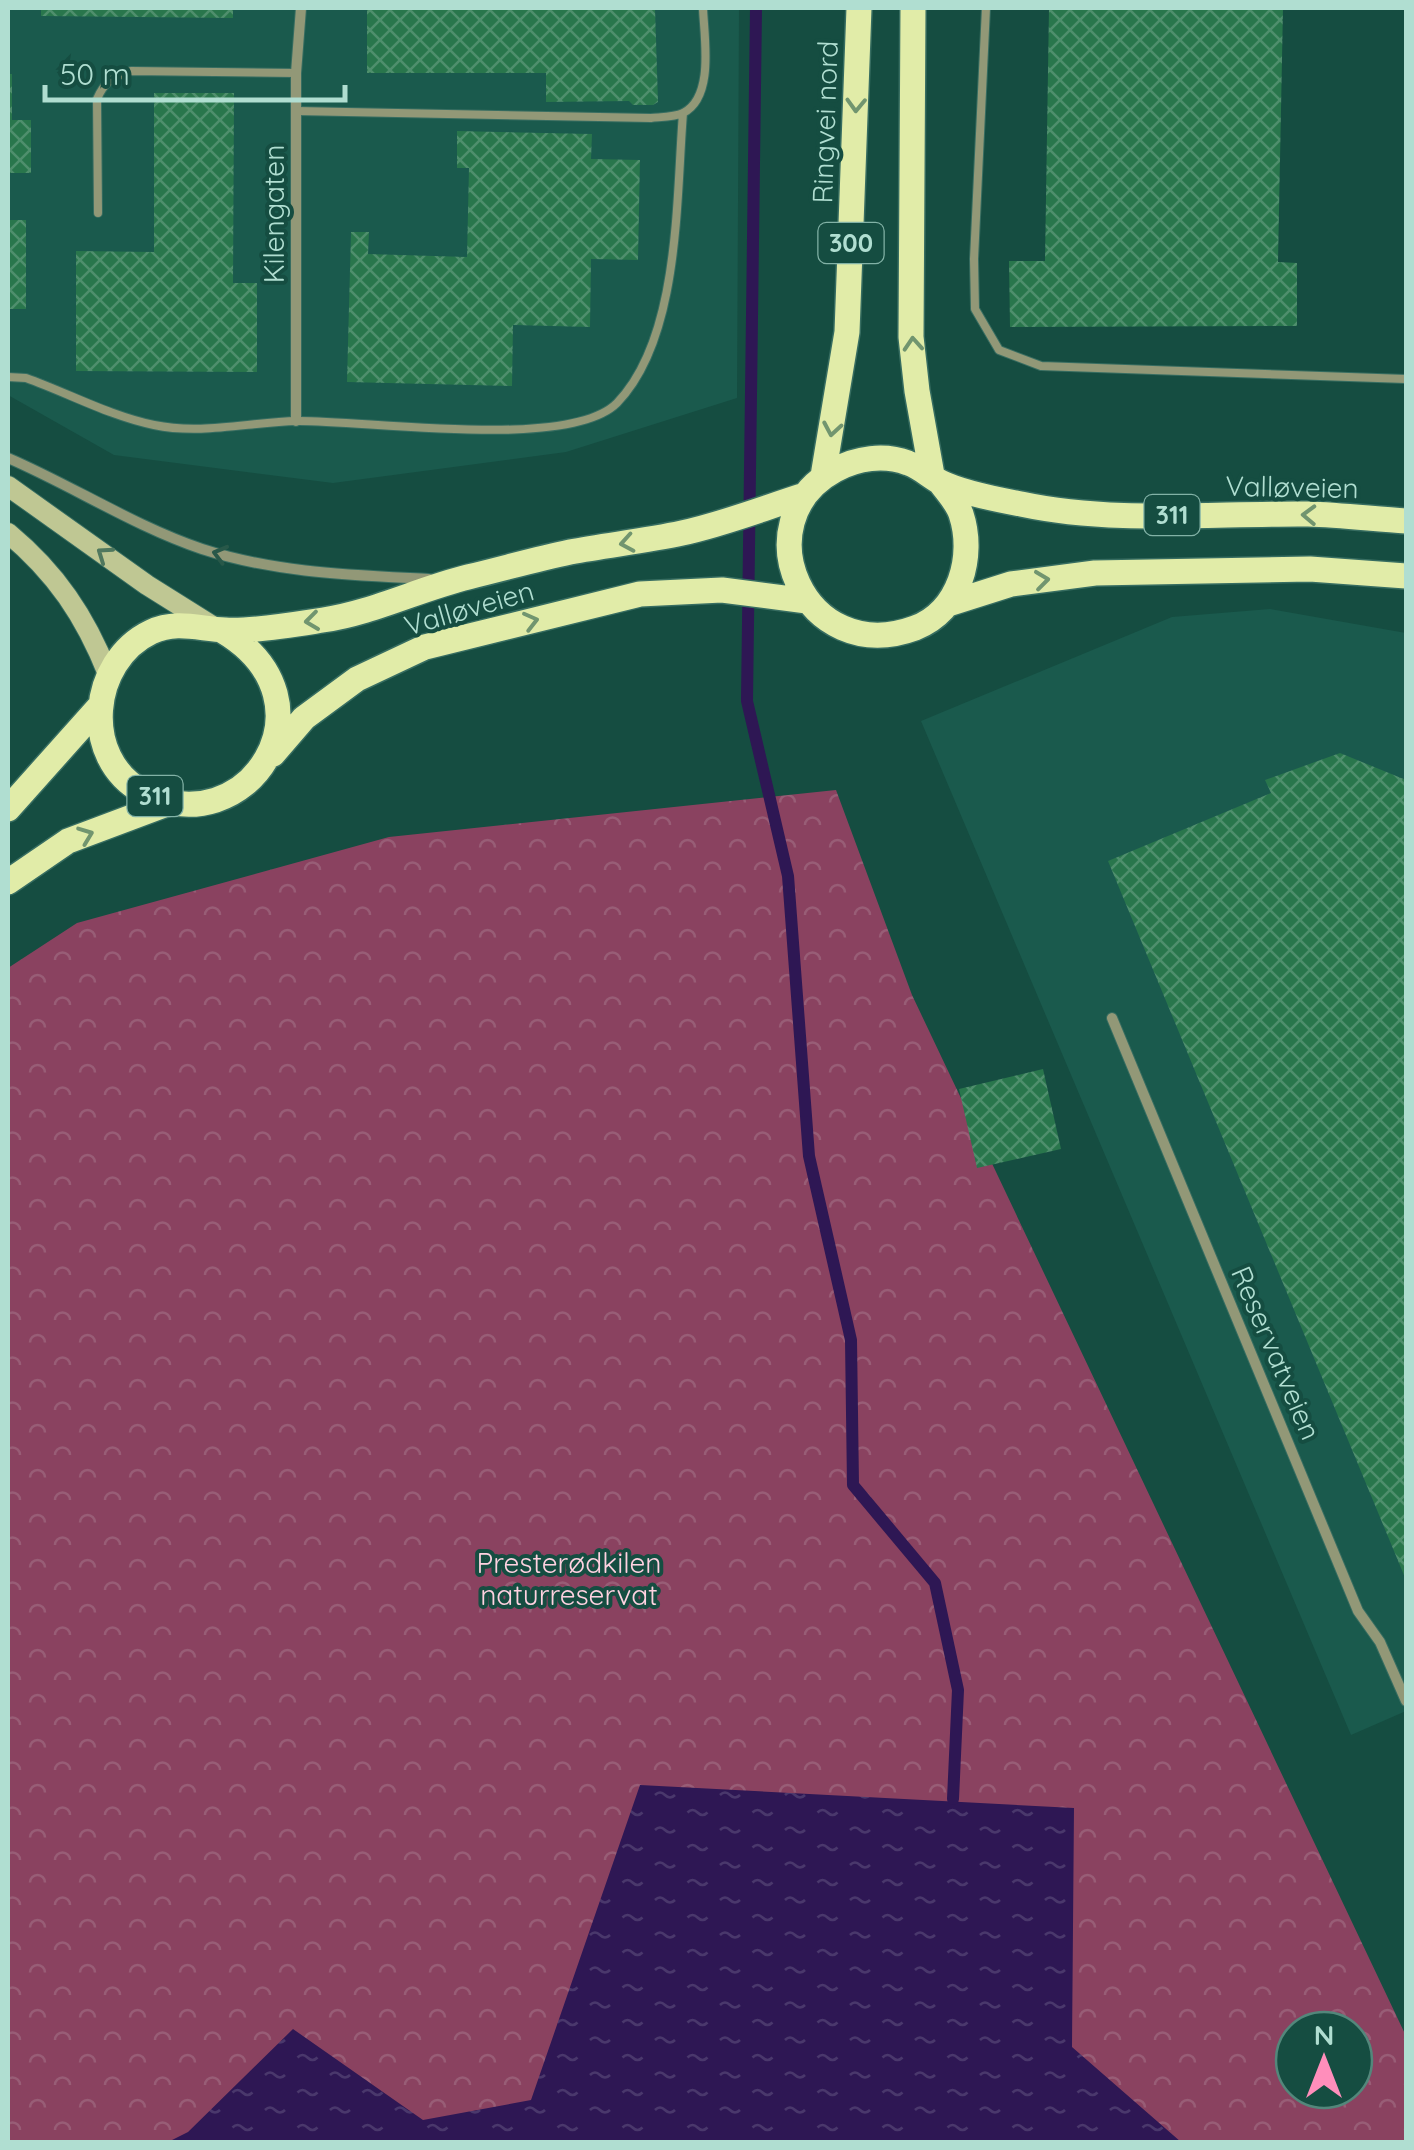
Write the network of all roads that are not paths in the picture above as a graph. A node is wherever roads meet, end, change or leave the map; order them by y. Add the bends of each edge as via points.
1 (301, 8) edge
2 (703, 8) edge
3 (860, 8) edge
4 (914, 8) edge
5 (986, 8) edge
6 (296, 73) junction
7 (296, 111) junction
8 (683, 114) junction
9 (98, 213) dead end
10 (8, 378) edge
11 (1406, 380) edge
12 (296, 421) junction
13 (8, 458) edge
14 (824, 476) junction
15 (936, 479) junction
16 (8, 486) edge
17 (805, 496) junction
18 (1406, 521) edge
19 (8, 533) edge
20 (1406, 576) edge
21 (455, 580) junction
22 (806, 601) junction
23 (948, 604) junction
24 (219, 629) junction
25 (108, 674) junction
26 (98, 708) junction
27 (266, 761) junction
28 (172, 802) junction
29 (8, 809) edge
30 (8, 882) edge
31 (1112, 1018) dead end
32 (1406, 1701) edge

1 - 6 street, Kilengaten
2 - 8 lane via 704,75 698,98
3 -> 14 main road, Ringvei nord / 300 via 847,332
15 -> 4 main road, 300 via 912,337
5 - 11 lane via 975,310 999,350 1041,366
6 - 7 street, Kilengaten
6 - 9 lane via 131,71 112,77 97,100
7 - 8 lane
7 - 12 street, Kilengaten
8 - 12 lane via 672,251 656,340 642,372 614,406 572,424 523,431
10 - 12 lane via 26,378 155,425 205,430
21 -> 13 street via 306,572 246,561 136,522
14 - 15 main road, Valløveien / 311 via 878,457 906,462
14 - 17 main road, Valløveien / 311
18 -> 15 main road, Valløveien / 311 via 1312,514 1090,516
15 - 23 main road via 960,510 968,542 964,574
24 -> 16 main road
17 -> 21 main road, Valløveien / 311 via 685,533
17 - 22 main road, Valløveien / 311 via 790,530 791,567
19 - 25 main road via 67,592
23 -> 20 main road, 311 via 1011,584 1095,573 1310,569
21 -> 24 main road via 326,620
22 - 23 main road, 311 via 830,623 860,635 893,636
27 -> 22 main road, Valløveien / 311 via 304,718 344,689 425,646 640,594 722,590
24 - 25 main road via 183,624 152,631 126,649
24 - 27 main road via 246,644 274,686 279,712
25 - 26 main road
26 - 28 main road, 311 via 102,740 117,769 141,791
26 - 29 main road
27 - 28 main road, 311 via 215,800
30 -> 28 main road, 311 via 68,841
31 - 32 street, Reservatveien via 1358,1611

